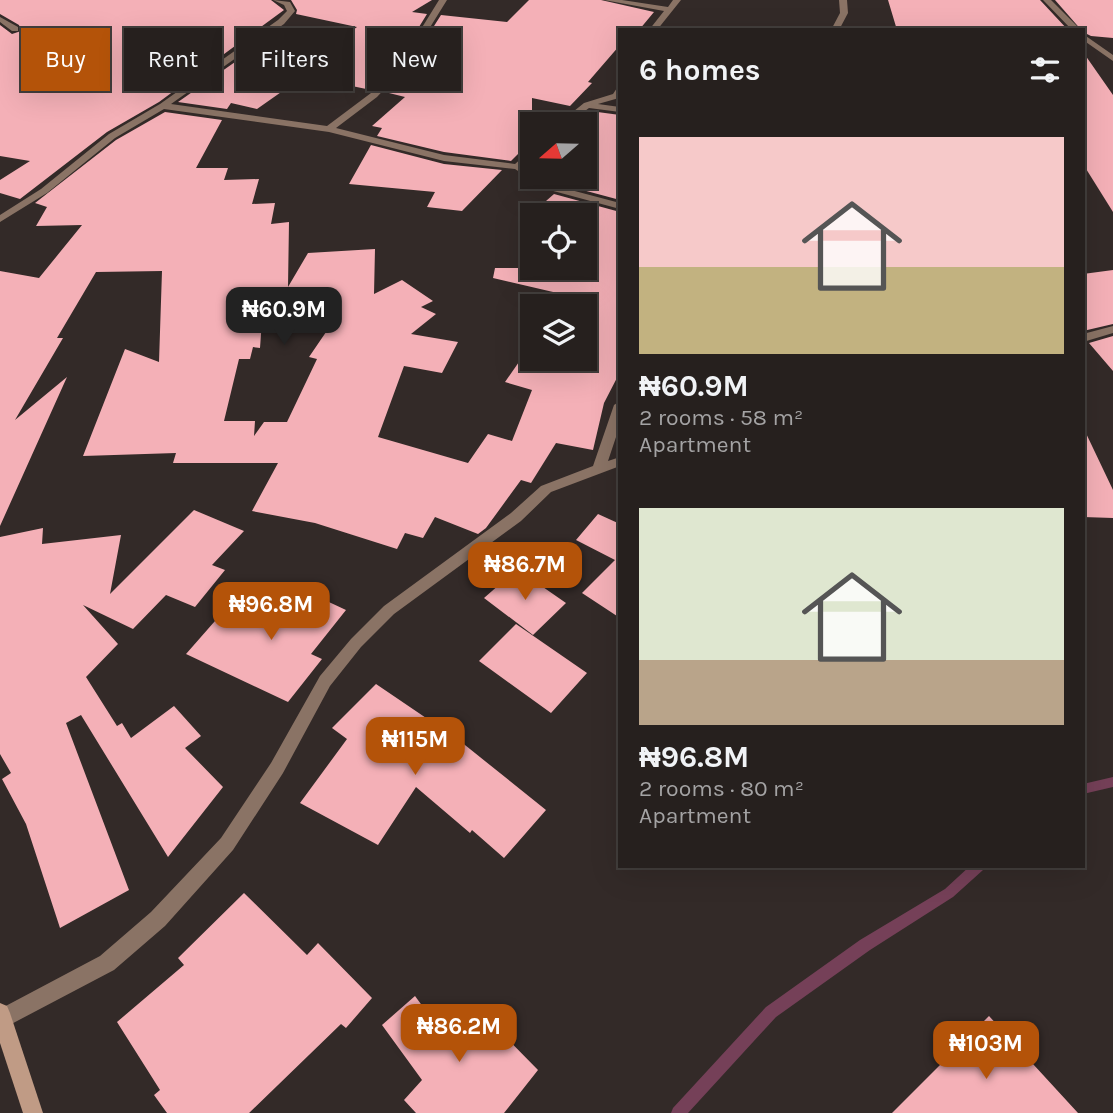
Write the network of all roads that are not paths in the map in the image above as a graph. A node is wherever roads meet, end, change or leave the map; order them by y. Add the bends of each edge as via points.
1 (277, 0) edge
2 (443, 0) edge
3 (608, 0) edge
4 (677, 0) edge
5 (843, 0) edge
6 (1046, 0) edge
7 (667, 9) junction
8 (0, 19) edge
9 (654, 28) edge
10 (836, 28) edge
11 (1075, 28) edge
12 (15, 29) dead end
13 (1085, 38) edge
14 (1113, 59) edge
15 (618, 93) edge
16 (587, 105) junction
17 (163, 106) junction
18 (618, 110) edge
19 (578, 112) edge
20 (329, 129) junction
21 (520, 164) edge
22 (517, 167) junction
23 (520, 169) edge
24 (557, 189) edge
25 (618, 204) edge
26 (0, 219) edge
27 (1113, 328) edge
28 (1085, 337) edge
29 (618, 411) edge
30 (618, 462) edge
31 (599, 468) junction
32 (1, 1018) edge
33 (33, 1113) edge

1 - 17 street via 291,11 281,22
2 - 20 street via 402,64 374,95
3 - 7 street
4 - 7 street
5 - 10 street via 844,13
6 - 11 street
7 - 9 street
8 - 12 street
13 - 14 street
15 - 16 street
16 - 18 street
16 - 19 street
17 - 20 street
17 - 26 street via 112,136 44,191
20 - 22 street via 444,158
21 - 22 street
22 - 23 street
24 - 25 street
27 - 28 street
29 - 31 street
30 - 31 street
31 - 32 street via 546,489 516,517 389,610 325,681 277,768 227,844 158,919 107,963
32 - 33 main road

